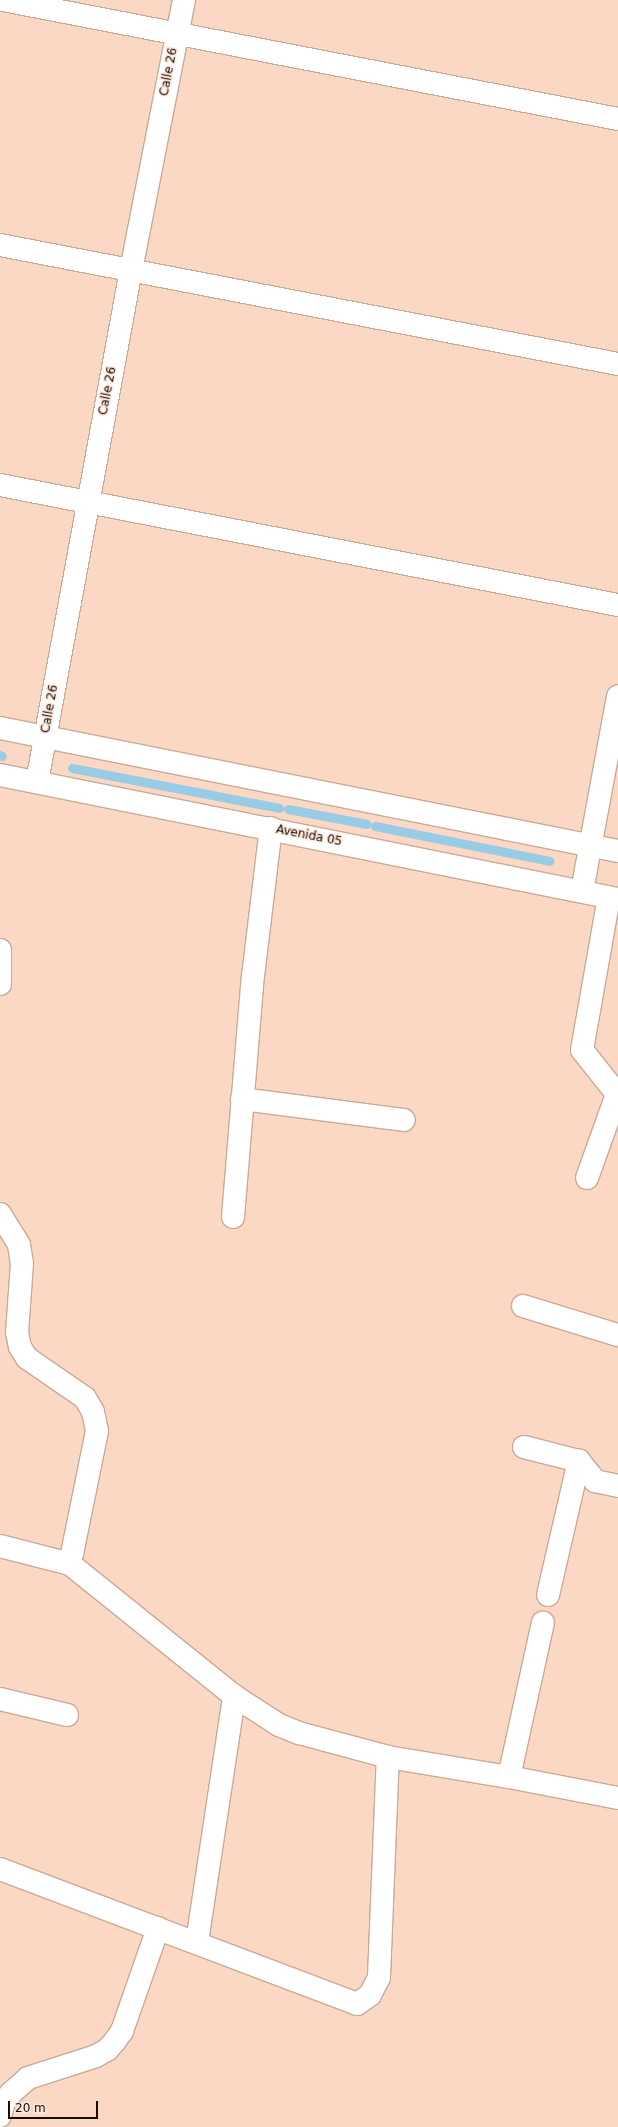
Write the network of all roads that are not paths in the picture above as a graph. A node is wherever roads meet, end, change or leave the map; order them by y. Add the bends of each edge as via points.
1 (3, 0) edge
2 (184, 0) edge
3 (177, 34) junction
4 (618, 119) edge
5 (0, 244) edge
6 (131, 270) junction
7 (618, 364) edge
8 (0, 485) edge
9 (88, 502) junction
10 (618, 605) edge
11 (618, 696) edge
12 (0, 728) edge
13 (45, 737) junction
14 (0, 775) edge
15 (37, 782) junction
16 (271, 828) junction
17 (591, 845) junction
18 (618, 851) edge
19 (582, 891) junction
20 (614, 898) edge
21 (0, 950) edge
22 (0, 984) edge
23 (242, 1099) junction
24 (404, 1120) dead end
25 (587, 1178) dead end
26 (0, 1214) edge
27 (233, 1216) dead end
28 (524, 1306) dead end
29 (618, 1335) edge
30 (524, 1447) dead end
31 (579, 1461) junction
32 (618, 1486) edge
33 (0, 1546) edge
34 (70, 1564) junction
35 (548, 1595) dead end
36 (543, 1623) dead end
37 (234, 1696) junction
38 (0, 1699) edge
39 (67, 1715) dead end
40 (388, 1757) junction
41 (509, 1777) junction
42 (618, 1798) edge
43 (0, 1869) edge
44 (158, 1928) junction
45 (197, 1942) junction
46 (0, 2116) edge

1 - 3 street
2 - 3 street, Calle 26
3 - 4 street
3 - 6 street, Calle 26
5 - 6 street
6 - 7 street
6 - 9 street, Calle 26
8 - 9 street
9 - 10 street
9 - 13 street, Calle 26
11 - 17 street
12 - 13 street
13 - 15 street, Calle 26
13 - 17 street
14 - 15 street, Avenida 05
15 - 16 street, Avenida 05
16 - 19 street, Avenida 05
16 - 23 street via 253,976
17 - 18 street
17 - 19 street
19 - 20 street, Avenida 05
20 - 25 street via 582,1050 616,1094
21 - 22 street
23 - 24 street
23 - 27 street
26 - 34 street via 19,1245 22,1263 17,1332 20,1347 27,1358 85,1398 93,1412 97,1431
28 - 29 street
30 - 31 street
31 - 32 street via 595,1481
31 - 35 street
33 - 34 street
34 - 37 street
36 - 41 street
37 - 40 street via 279,1725 299,1733
37 - 45 street
38 - 39 street
40 - 41 street
40 - 45 street via 379,1977 370,1995 356,2004
41 - 42 street
43 - 44 street
44 - 45 street
44 - 46 street via 122,2031 116,2041 96,2056 28,2078 4,2102

